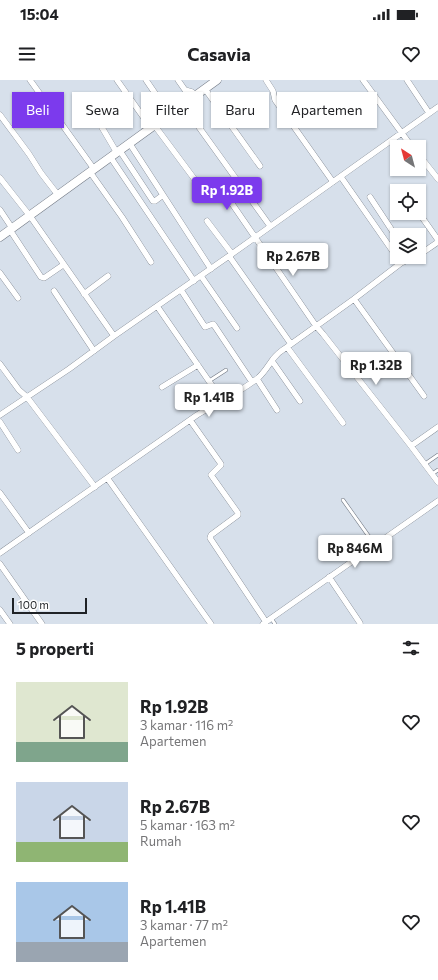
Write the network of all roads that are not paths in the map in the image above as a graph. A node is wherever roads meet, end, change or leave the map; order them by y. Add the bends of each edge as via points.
1 (30, 80) edge
2 (117, 80) edge
3 (146, 80) edge
4 (178, 80) edge
5 (217, 80) edge
6 (266, 80) edge
7 (363, 80) edge
8 (407, 80) edge
9 (205, 89) junction
10 (154, 92) edge
11 (192, 92) edge
12 (201, 92) edge
13 (438, 108) edge
14 (141, 111) edge
15 (429, 113) junction
16 (0, 115) edge
17 (102, 128) edge
18 (152, 128) edge
19 (154, 128) edge
20 (200, 128) edge
21 (401, 132) junction
22 (407, 140) edge
23 (130, 144) junction
24 (116, 154) junction
25 (426, 164) edge
26 (260, 166) dead end
27 (92, 171) junction
28 (341, 177) junction
29 (0, 178) edge
30 (438, 179) edge
31 (333, 182) junction
32 (58, 195) junction
33 (163, 195) junction
34 (370, 197) dead end
35 (0, 210) edge
36 (30, 216) junction
37 (424, 220) edge
38 (207, 221) dead end
39 (270, 226) junction
40 (390, 228) edge
41 (11, 229) junction
42 (0, 237) edge
43 (256, 237) junction
44 (438, 241) edge
45 (390, 247) edge
46 (426, 250) edge
47 (230, 255) junction
48 (151, 262) dead end
49 (400, 264) edge
50 (63, 265) junction
51 (211, 269) junction
52 (0, 273) edge
53 (108, 276) dead end
54 (201, 276) junction
55 (194, 281) junction
56 (181, 290) junction
57 (54, 291) dead end
58 (84, 294) junction
59 (18, 298) dead end
60 (354, 299) junction
61 (157, 306) junction
62 (316, 326) junction
63 (237, 328) dead end
64 (114, 336) junction
65 (289, 345) junction
66 (94, 351) junction
67 (272, 361) junction
68 (0, 364) edge
69 (198, 365) junction
70 (226, 370) dead end
71 (254, 380) junction
72 (209, 381) junction
73 (162, 387) dead end
74 (424, 396) dead end
75 (27, 397) junction
76 (222, 400) junction
77 (300, 401) dead end
78 (277, 410) dead end
79 (0, 415) edge
80 (190, 420) junction
81 (0, 422) edge
82 (343, 423) dead end
83 (438, 427) edge
84 (411, 446) junction
85 (18, 450) dead end
86 (438, 455) edge
87 (425, 464) junction
88 (438, 470) edge
89 (432, 474) junction
90 (108, 479) junction
91 (438, 482) edge
92 (95, 487) junction
93 (0, 493) edge
94 (343, 500) dead end
95 (438, 501) edge
96 (29, 533) junction
97 (375, 545) junction
98 (0, 553) edge
99 (0, 564) edge
100 (329, 577) junction
101 (0, 610) edge
102 (267, 621) edge
103 (360, 623) dead end
104 (10, 624) edge
105 (42, 624) edge
106 (211, 624) edge
107 (275, 624) edge

1 - 27 street
2 - 14 street
3 - 10 street
4 - 11 street via 185,90
5 - 9 street
6 - 31 street via 275,100
7 - 21 street
8 - 15 street
9 - 12 street
9 - 26 street
13 - 15 street
15 - 21 street
16 - 32 street
17 - 24 street
18 - 23 street
19 - 43 street via 210,200 226,195
20 - 39 street
21 - 22 street
21 - 28 street
23 - 24 street
23 - 33 street
24 - 27 street
24 - 33 street via 153,201
24 - 55 street
25 - 30 street
27 - 32 street
27 - 48 street
28 - 31 street
28 - 45 street
29 - 36 street
31 - 39 street
32 - 36 street
33 - 51 street
34 - 40 street
35 - 41 street
36 - 41 street
36 - 50 street
37 - 44 street
38 - 47 street
39 - 43 street
41 - 42 street
41 - 50 street via 41,277 44,278
43 - 47 street
43 - 62 street
44 - 46 street
47 - 51 street
47 - 65 street
49 - 60 street
50 - 58 street
51 - 54 street
52 - 59 street
53 - 58 street
54 - 55 street
54 - 63 street
55 - 56 street
56 - 61 street
56 - 71 street via 205,326 214,325
57 - 66 street
58 - 64 street
60 - 62 street
60 - 74 street
61 - 64 street
61 - 69 street
62 - 65 street
62 - 84 street
64 - 66 street
65 - 67 street
65 - 82 street
66 - 75 street
67 - 71 street via 263,374
67 - 77 street
68 - 75 street
69 - 72 street
69 - 73 street
70 - 72 lane
71 - 76 street
71 - 78 street
72 - 76 street
75 - 79 street
75 - 92 street
76 - 80 street
80 - 90 street
80 - 102 street via 221,463 211,475 238,514 210,538
81 - 85 street
83 - 84 street
84 - 87 street
86 - 87 lane
87 - 89 street
88 - 89 lane
89 - 91 street
90 - 92 street
90 - 106 street
92 - 96 street
93 - 96 street
94 - 97 lane
95 - 97 street
96 - 98 street
97 - 100 street
99 - 105 street
100 - 102 street
100 - 103 street
101 - 104 street
102 - 107 lane

